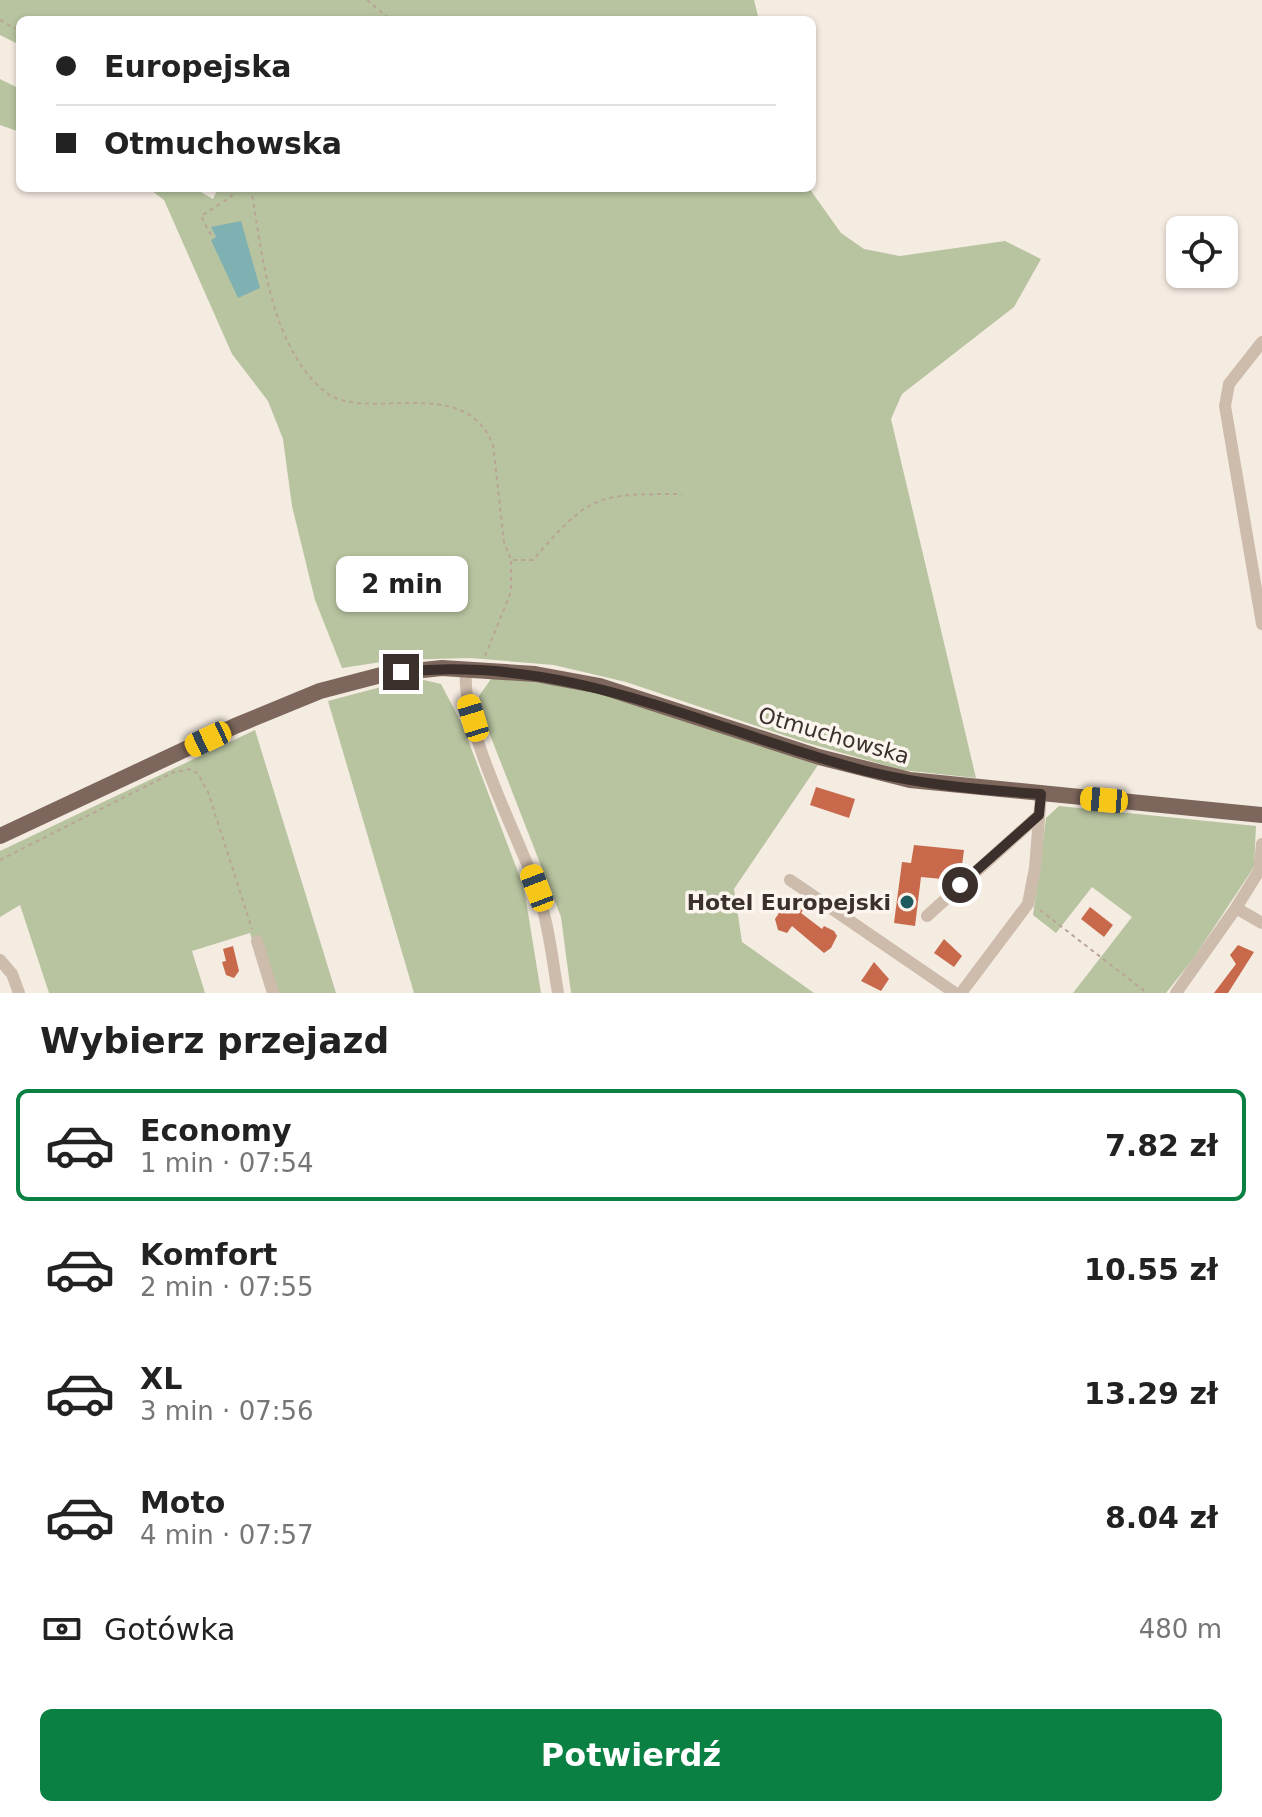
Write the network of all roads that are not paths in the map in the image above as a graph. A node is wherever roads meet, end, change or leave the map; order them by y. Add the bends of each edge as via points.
1 (1262, 342) edge
2 (1262, 624) edge
3 (474, 669) junction
4 (1041, 794) junction
5 (1039, 815) junction
6 (1262, 815) edge
7 (0, 836) edge
8 (1262, 844) edge
9 (790, 880) dead end
10 (1236, 908) junction
11 (927, 916) dead end
12 (1262, 923) edge
13 (257, 941) road end
14 (0, 960) edge
15 (19, 993) edge
16 (273, 993) edge
17 (558, 993) edge
18 (955, 993) edge
19 (961, 993) edge
20 (1176, 993) edge

1 - 2 street via 1229,384 1225,406
3 - 4 main road, Otmuchowska via 600,686 886,776
3 - 7 main road, Otmuchowska via 401,672 341,684
3 - 17 street via 467,701 537,888
4 - 5 street
4 - 6 main road, Otmuchowska
5 - 11 street
5 - 19 street via 1028,904
8 - 10 street via 1259,871
9 - 18 street
10 - 12 street
10 - 20 street
13 - 16 street
14 - 15 street

